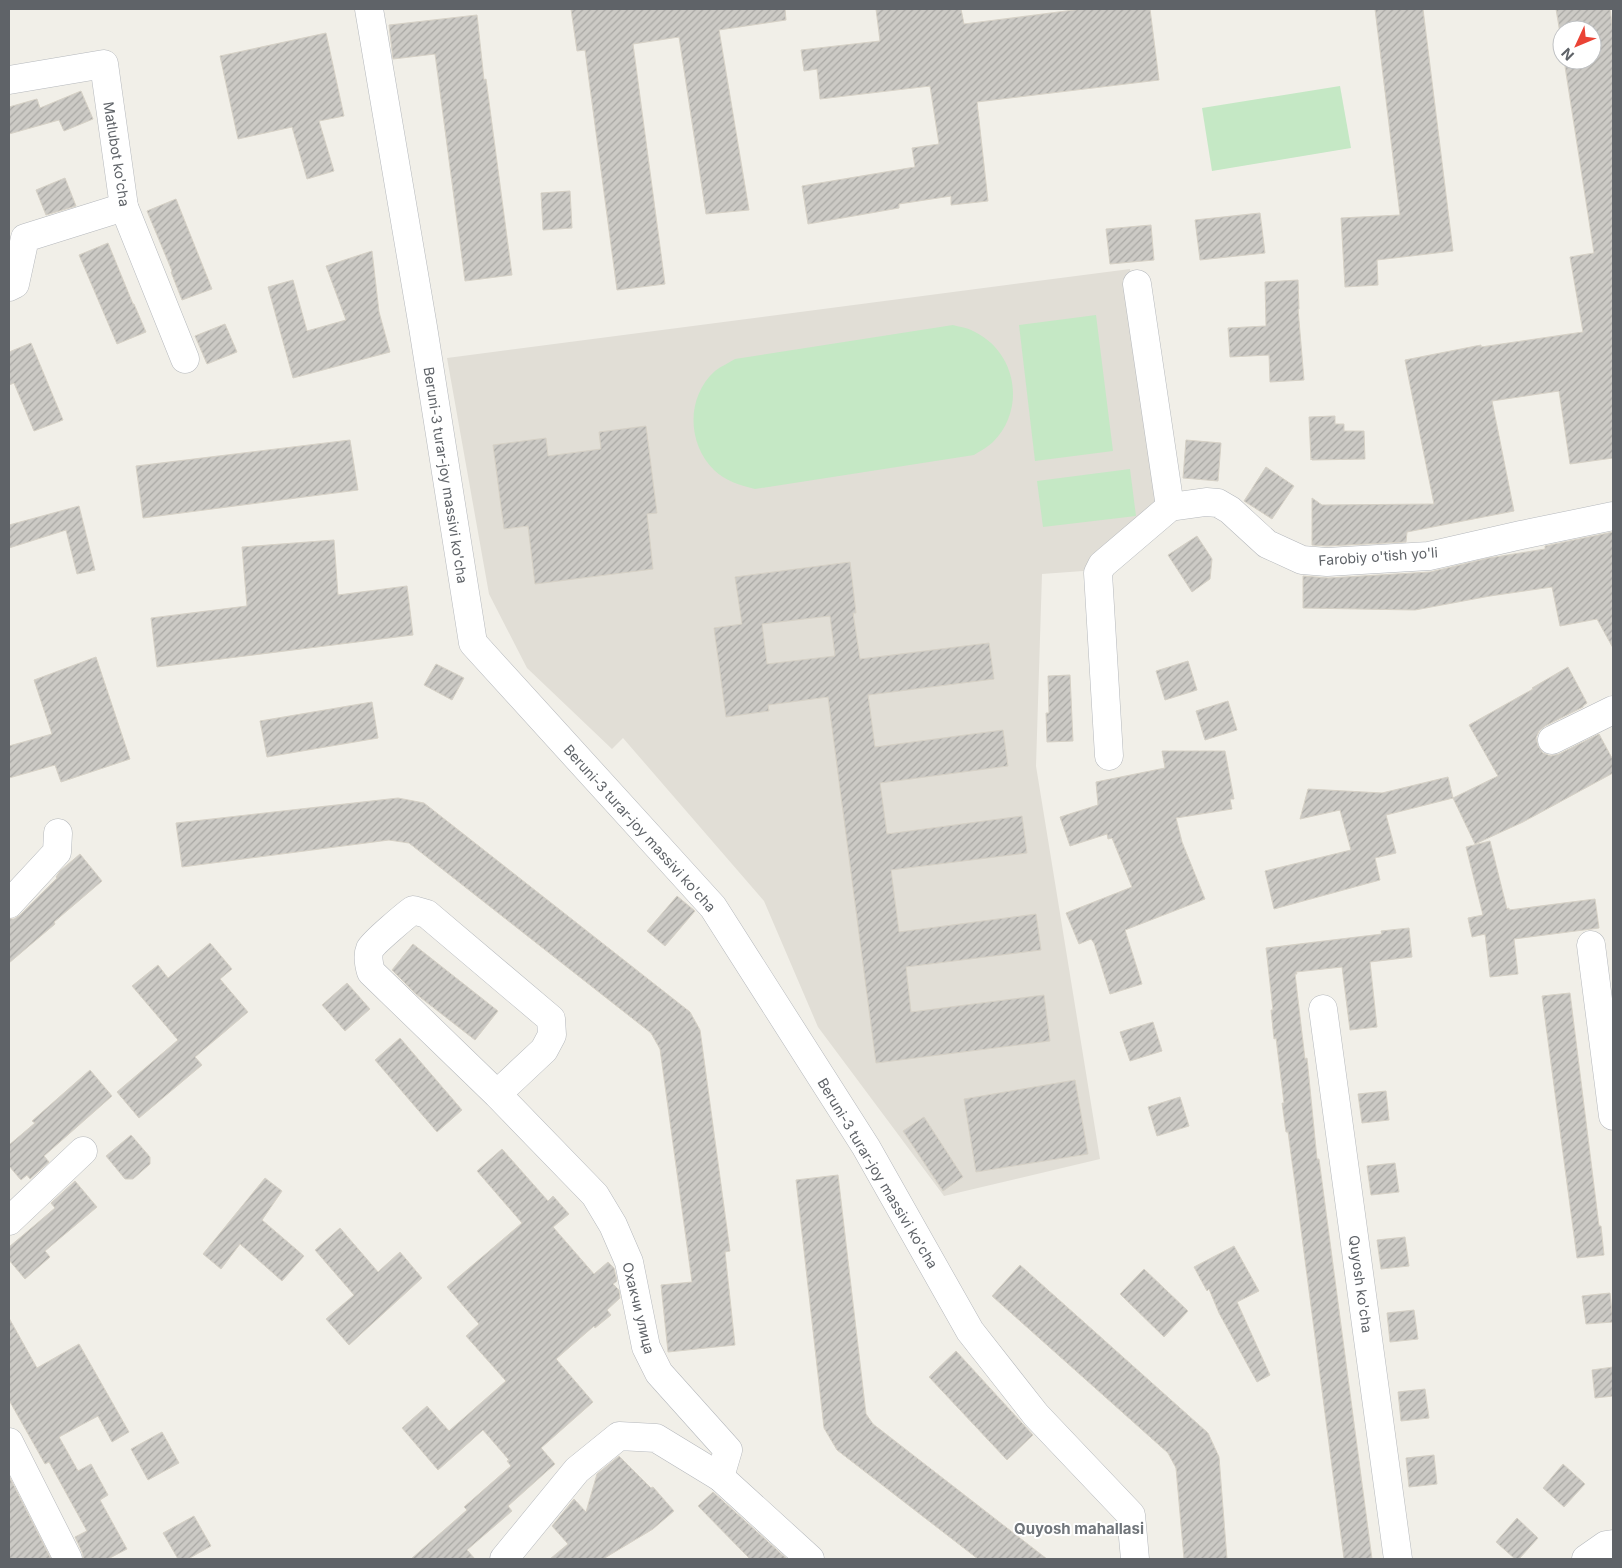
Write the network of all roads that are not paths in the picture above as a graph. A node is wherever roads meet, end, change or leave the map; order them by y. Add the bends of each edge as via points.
1 (369, 9) edge
2 (9, 80) edge
3 (124, 207) junction
4 (1137, 284) dead end
5 (9, 287) edge
6 (185, 359) dead end
7 (1170, 507) junction
8 (1613, 516) edge
9 (1613, 710) edge
10 (1552, 740) dead end
11 (1109, 756) dead end
12 (58, 833) dead end
13 (9, 904) edge
14 (1591, 946) dead end
15 (1323, 1009) dead end
16 (497, 1094) junction
17 (1613, 1116) edge
18 (84, 1151) dead end
19 (9, 1221) edge
20 (9, 1442) edge
21 (720, 1477) junction
22 (1613, 1544) edge
23 (68, 1559) edge
24 (504, 1559) edge
25 (810, 1559) edge
26 (1135, 1559) edge
27 (1398, 1559) edge
28 (1586, 1559) edge

1 - 26 street, Beruni-3 turar-joy massivi ko'cha via 473,643 714,907 866,1147 970,1331 1036,1415 1131,1515
2 - 3 street, Matlubot ko'cha via 104,64
3 - 5 street via 25,238 15,284
3 - 6 street, Matlubot ko'cha
4 - 7 street
7 - 8 street, Farobiy o'tish yo'li via 1206,502 1218,504 1230,510 1267,544 1302,560 1327,562 1429,556
7 - 11 street via 1102,565 1098,573
9 - 10 street
12 - 13 street via 57,852
14 - 17 street
15 - 27 street, Quyosh ko'cha
16 - 16 street, Охакчи улица via 372,972 368,963 371,948 414,910 426,914 551,1019 552,1035 544,1050
16 - 21 street, Охакчи улица via 594,1195 613,1225 629,1262 646,1347 652,1361 728,1450
18 - 19 street
20 - 23 street
21 - 24 street via 656,1438 619,1436 576,1470
21 - 25 street
22 - 28 street via 1606,1545

